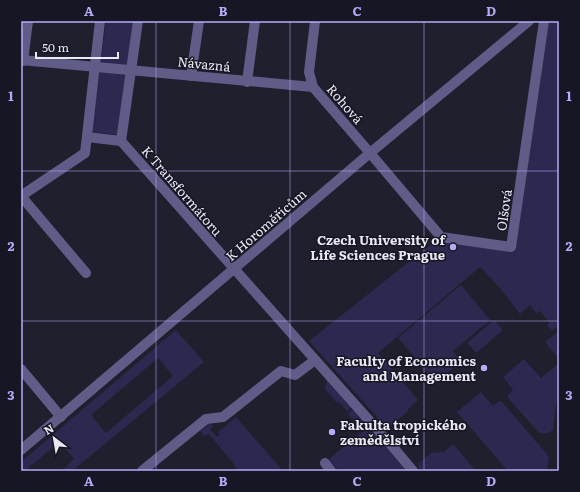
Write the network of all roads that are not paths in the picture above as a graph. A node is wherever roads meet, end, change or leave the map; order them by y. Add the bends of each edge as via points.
1 (28, 21) edge
2 (100, 21) edge
3 (138, 21) edge
4 (199, 21) edge
5 (255, 21) edge
6 (315, 21) edge
7 (529, 21) edge
8 (544, 21) edge
9 (22, 61) edge
10 (95, 67) junction
11 (131, 71) junction
12 (191, 76) junction
13 (247, 82) junction
14 (313, 87) junction
15 (87, 137) junction
16 (121, 141) junction
17 (370, 153) junction
18 (21, 196) edge
19 (234, 269) junction
20 (86, 273) dead end
21 (315, 360) junction
22 (21, 369) edge
23 (61, 417) junction
24 (21, 450) edge
25 (142, 471) edge
26 (413, 471) edge

1 - 9 street
2 - 10 street
3 - 11 street
4 - 12 street
5 - 13 street
6 - 14 street, Rohová via 309,72
7 - 17 street, K Horoměřicům
8 - 17 street, Olšová via 511,247 441,237
9 - 10 street, Návazná
10 - 11 street, Návazná
10 - 15 street
11 - 12 street, Návazná
11 - 16 street
12 - 13 street, Návazná
13 - 14 street, Návazná
14 - 17 street, Rohová
15 - 16 street
15 - 18 street via 85,153
16 - 19 street, K Transformátoru
17 - 19 street, K Horoměřicům
18 - 20 street
19 - 21 street, K Transformátoru
19 - 23 street, K Horoměřicům
21 - 25 street via 295,375 281,371 223,417 206,419
21 - 26 street, K Transformátoru
22 - 23 street
23 - 24 street, K Horoměřicům

